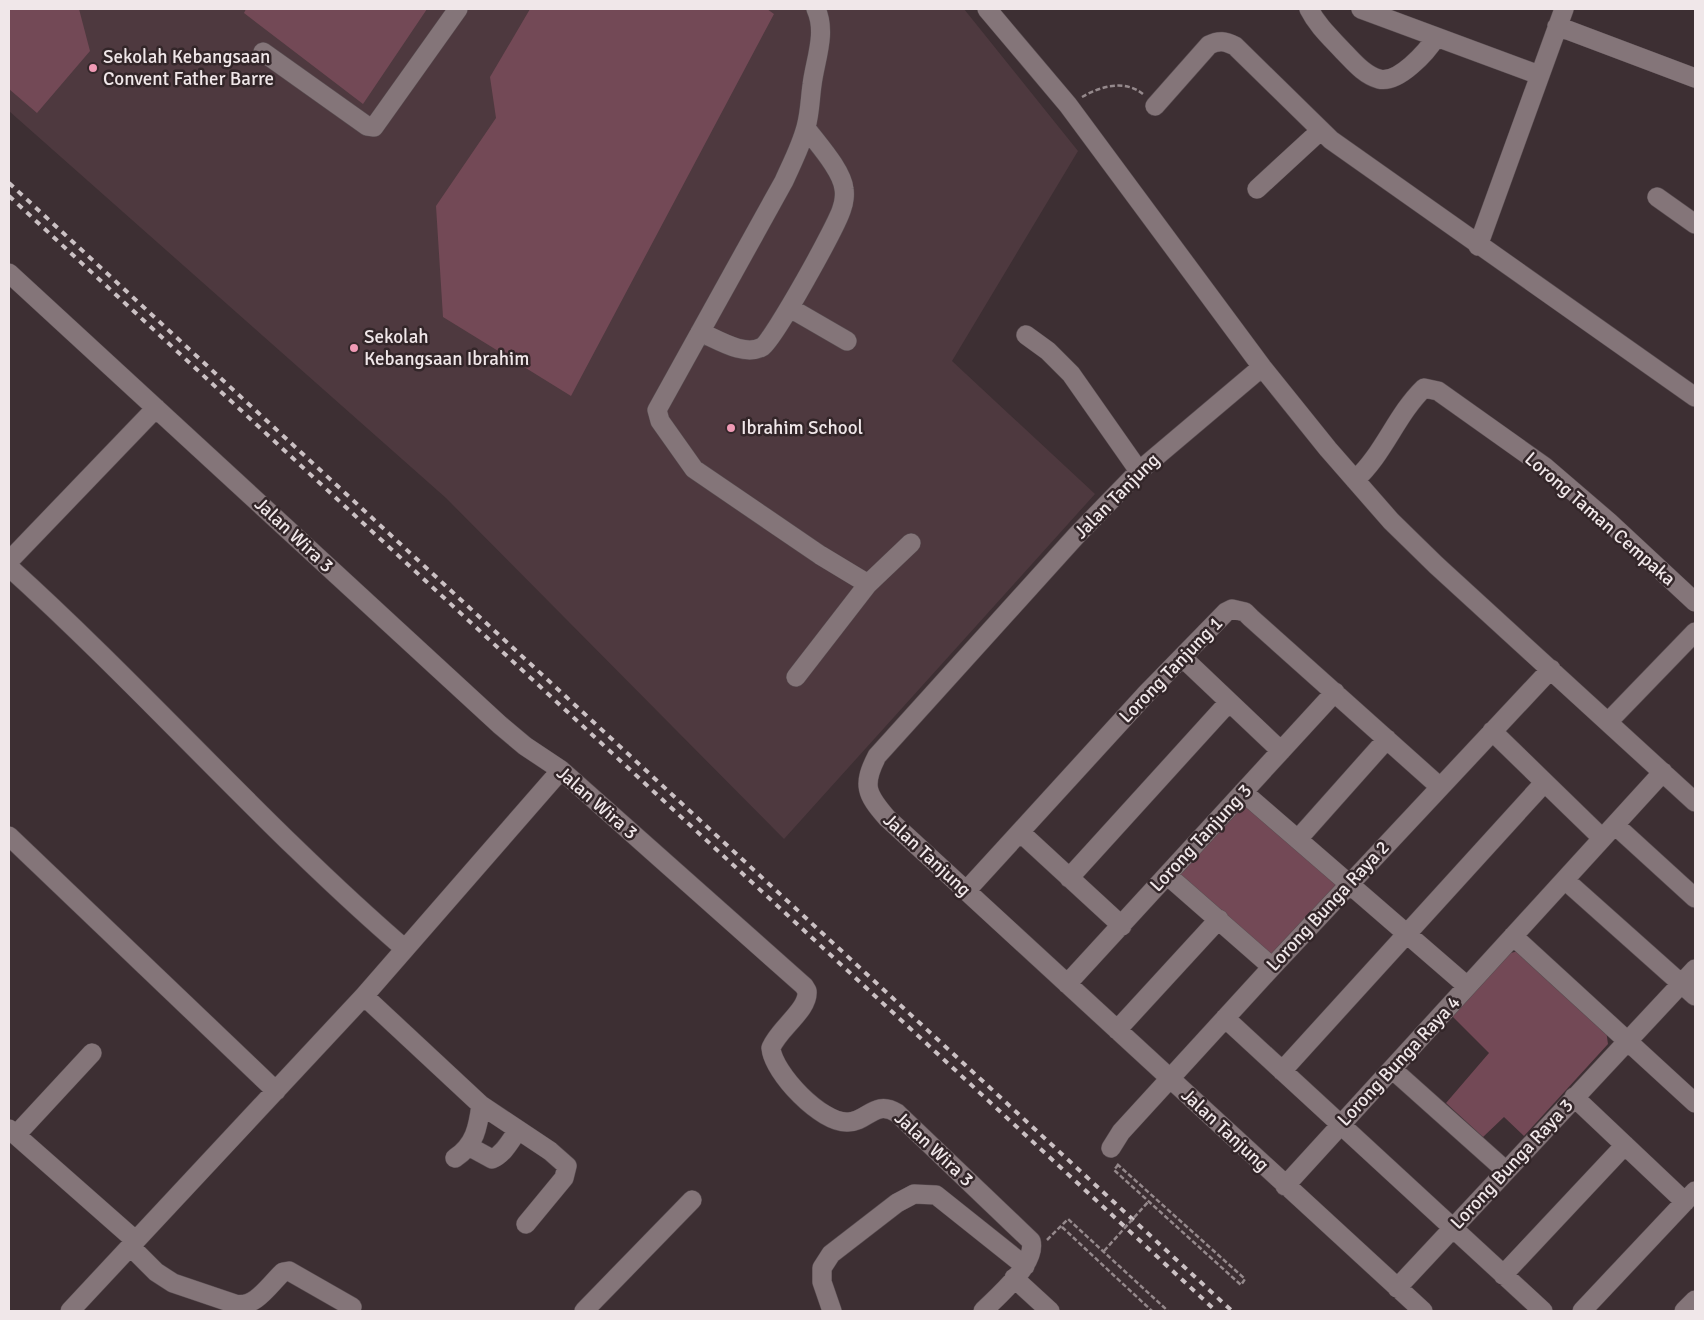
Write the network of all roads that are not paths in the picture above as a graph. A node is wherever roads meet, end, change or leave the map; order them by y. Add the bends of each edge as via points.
1 (458, 9) edge
2 (816, 9) edge
3 (987, 9) edge
4 (1309, 9) edge
5 (1361, 9) edge
6 (1561, 17) edge
7 (1436, 37) junction
8 (263, 52) dead end
9 (1539, 76) junction
10 (1695, 78) edge
11 (1155, 106) road end
12 (806, 128) junction
13 (1320, 131) junction
14 (1257, 189) dead end
15 (1657, 197) dead end
16 (1695, 224) edge
17 (1478, 246) junction
18 (9, 274) edge
19 (790, 308) junction
20 (700, 332) junction
21 (1026, 335) dead end
22 (848, 341) dead end
23 (1262, 367) junction
24 (1695, 397) edge
25 (156, 408) junction
26 (1139, 470) junction
27 (1355, 480) junction
28 (912, 543) dead end
29 (9, 561) edge
30 (9, 567) edge
31 (868, 584) junction
32 (1695, 602) edge
33 (1695, 632) edge
34 (1182, 657) junction
35 (1550, 669) junction
36 (796, 677) dead end
37 (1335, 692) junction
38 (1229, 702) junction
39 (1608, 722) junction
40 (1492, 731) junction
41 (1387, 740) junction
42 (1281, 751) junction
43 (561, 770) junction
44 (1663, 772) junction
45 (1544, 783) junction
46 (1440, 787) junction
47 (1243, 792) junction
48 (1695, 802) edge
49 (1608, 831) junction
50 (1020, 832) junction
51 (9, 836) edge
52 (1298, 839) junction
53 (1167, 875) junction
54 (1069, 878) junction
55 (1565, 880) junction
56 (1350, 884) junction
57 (966, 891) junction
58 (1695, 898) edge
59 (1219, 919) junction
60 (1122, 926) junction
61 (1407, 934) junction
62 (1513, 936) junction
63 (405, 948) junction
64 (1272, 966) junction
65 (1695, 968) edge
66 (1067, 984) junction
67 (1467, 986) junction
68 (1689, 990) edge
69 (364, 996) junction
70 (1225, 1018) junction
71 (1117, 1030) junction
72 (1627, 1041) junction
73 (92, 1053) dead end
74 (1392, 1069) junction
75 (1282, 1071) junction
76 (1170, 1078) junction
77 (276, 1092) junction
78 (1574, 1097) junction
79 (1695, 1104) edge
80 (481, 1105) junction
81 (1339, 1124) junction
82 (518, 1130) junction
83 (12, 1132) edge
84 (1625, 1145) junction
85 (1111, 1148) dead end
86 (1505, 1170) junction
87 (1285, 1186) junction
88 (1692, 1198) edge
89 (692, 1200) dead end
90 (526, 1224) dead end
91 (1451, 1229) junction
92 (134, 1244) junction
93 (1020, 1272) junction
94 (1503, 1275) junction
95 (1397, 1288) junction
96 (1695, 1300) edge
97 (352, 1307) dead end
98 (70, 1311) edge
99 (584, 1311) edge
100 (832, 1311) edge
101 (983, 1311) edge
102 (1050, 1311) edge
103 (1422, 1311) edge
104 (1543, 1311) edge
105 (1582, 1311) edge
106 (1684, 1311) edge

1 - 8 street via 374,127 367,126
2 - 12 street via 820,37
3 - 23 street via 1068,105
4 - 7 street via 1316,22 1361,69 1379,79 1404,72
5 - 7 street
6 - 9 street
6 - 10 street
7 - 9 street
9 - 17 street
11 - 13 street via 1209,44 1226,42 1235,46
12 - 19 street via 839,176 844,189 842,209
12 - 20 street via 784,181
13 - 14 street
13 - 17 street
15 - 16 street
17 - 24 street
18 - 25 street, Jalan Wira 3
19 - 20 street via 769,340 750,350 730,346
19 - 22 street
20 - 31 street via 657,410 686,460 694,469 820,556
21 - 26 street via 1072,374
23 - 26 street, Jalan Tanjung
23 - 27 street
25 - 29 street
25 - 43 street, Jalan Wira 3 via 500,725
26 - 57 street, Jalan Tanjung via 944,681 877,756 871,767 867,780 872,801
27 - 32 street, Lorong Taman Cempaka via 1373,462 1412,400 1424,388 1438,391 1545,467
27 - 35 street via 1414,545
28 - 31 street
30 - 63 street via 110,663 296,850
31 - 36 street
33 - 39 street
34 - 37 street, Lorong Tanjung 1 via 1226,612 1239,610
34 - 38 street
34 - 50 street, Lorong Tanjung 1
35 - 39 street
35 - 40 street, Lorong Bunga Raya 2
37 - 41 street, Lorong Tanjung 1
37 - 42 street, Lorong Tanjung 3
38 - 42 street
38 - 54 street
39 - 44 street
40 - 45 street
40 - 46 street, Lorong Bunga Raya 2
41 - 46 street, Lorong Tanjung 1
41 - 52 street
42 - 47 street, Lorong Tanjung 3
43 - 63 street
43 - 93 street, Jalan Wira 3 via 807,991 806,1002 771,1048 775,1063 788,1082 823,1113 842,1122 850,1122 879,1108 890,1108 897,1113 1024,1232 1033,1248
44 - 48 street
44 - 49 street, Lorong Bunga Raya 4
45 - 49 street
45 - 61 street
46 - 56 street, Lorong Bunga Raya 2
47 - 52 street
47 - 53 street, Lorong Tanjung 3
49 - 55 street, Lorong Bunga Raya 4
49 - 58 street
50 - 54 street
50 - 57 street, Lorong Tanjung 1
51 - 77 street
52 - 56 street
53 - 59 street
53 - 60 street, Lorong Tanjung 3
54 - 60 street
55 - 62 street, Lorong Bunga Raya 4
55 - 68 street
56 - 61 street
56 - 64 street, Lorong Bunga Raya 2
57 - 66 street, Jalan Tanjung
59 - 64 street
59 - 71 street
60 - 66 street, Lorong Tanjung 3
61 - 67 street
61 - 75 street
62 - 67 street, Lorong Bunga Raya 4
62 - 72 street
63 - 69 street
64 - 70 street, Lorong Bunga Raya 2
65 - 68 street, Lorong Bunga Raya 3
66 - 71 street, Jalan Tanjung
67 - 74 street, Lorong Bunga Raya 4
68 - 72 street, Lorong Bunga Raya 3
69 - 77 street
69 - 80 street
70 - 75 street
70 - 76 street, Lorong Bunga Raya 2
71 - 76 street, Jalan Tanjung
72 - 78 street, Lorong Bunga Raya 3
72 - 79 street
73 - 83 street
74 - 81 street, Lorong Bunga Raya 4
74 - 86 street
75 - 81 street
76 - 85 street, Lorong Bunga Raya 2 via 1121,1132
76 - 87 street, Jalan Tanjung
77 - 92 street
78 - 84 street
78 - 86 street, Lorong Bunga Raya 3
80 - 82 street
80 - 82 street via 479,1122 463,1152 492,1159 498,1157
81 - 87 street, Lorong Bunga Raya 4
81 - 91 street
82 - 90 street via 562,1160 567,1171
83 - 92 street
84 - 88 street
84 - 94 street
86 - 91 street, Lorong Bunga Raya 3
87 - 95 street, Jalan Tanjung
88 - 105 street
89 - 99 street
91 - 94 street
91 - 95 street, Lorong Bunga Raya 3
92 - 97 street via 156,1272 173,1283 236,1304 252,1303 283,1272 289,1271
92 - 98 street
93 - 100 street via 936,1195 914,1194 897,1203 831,1254 822,1268 822,1282
93 - 101 street, Jalan Wira 3
93 - 102 street
94 - 104 street
95 - 103 street, Jalan Tanjung
96 - 106 street

